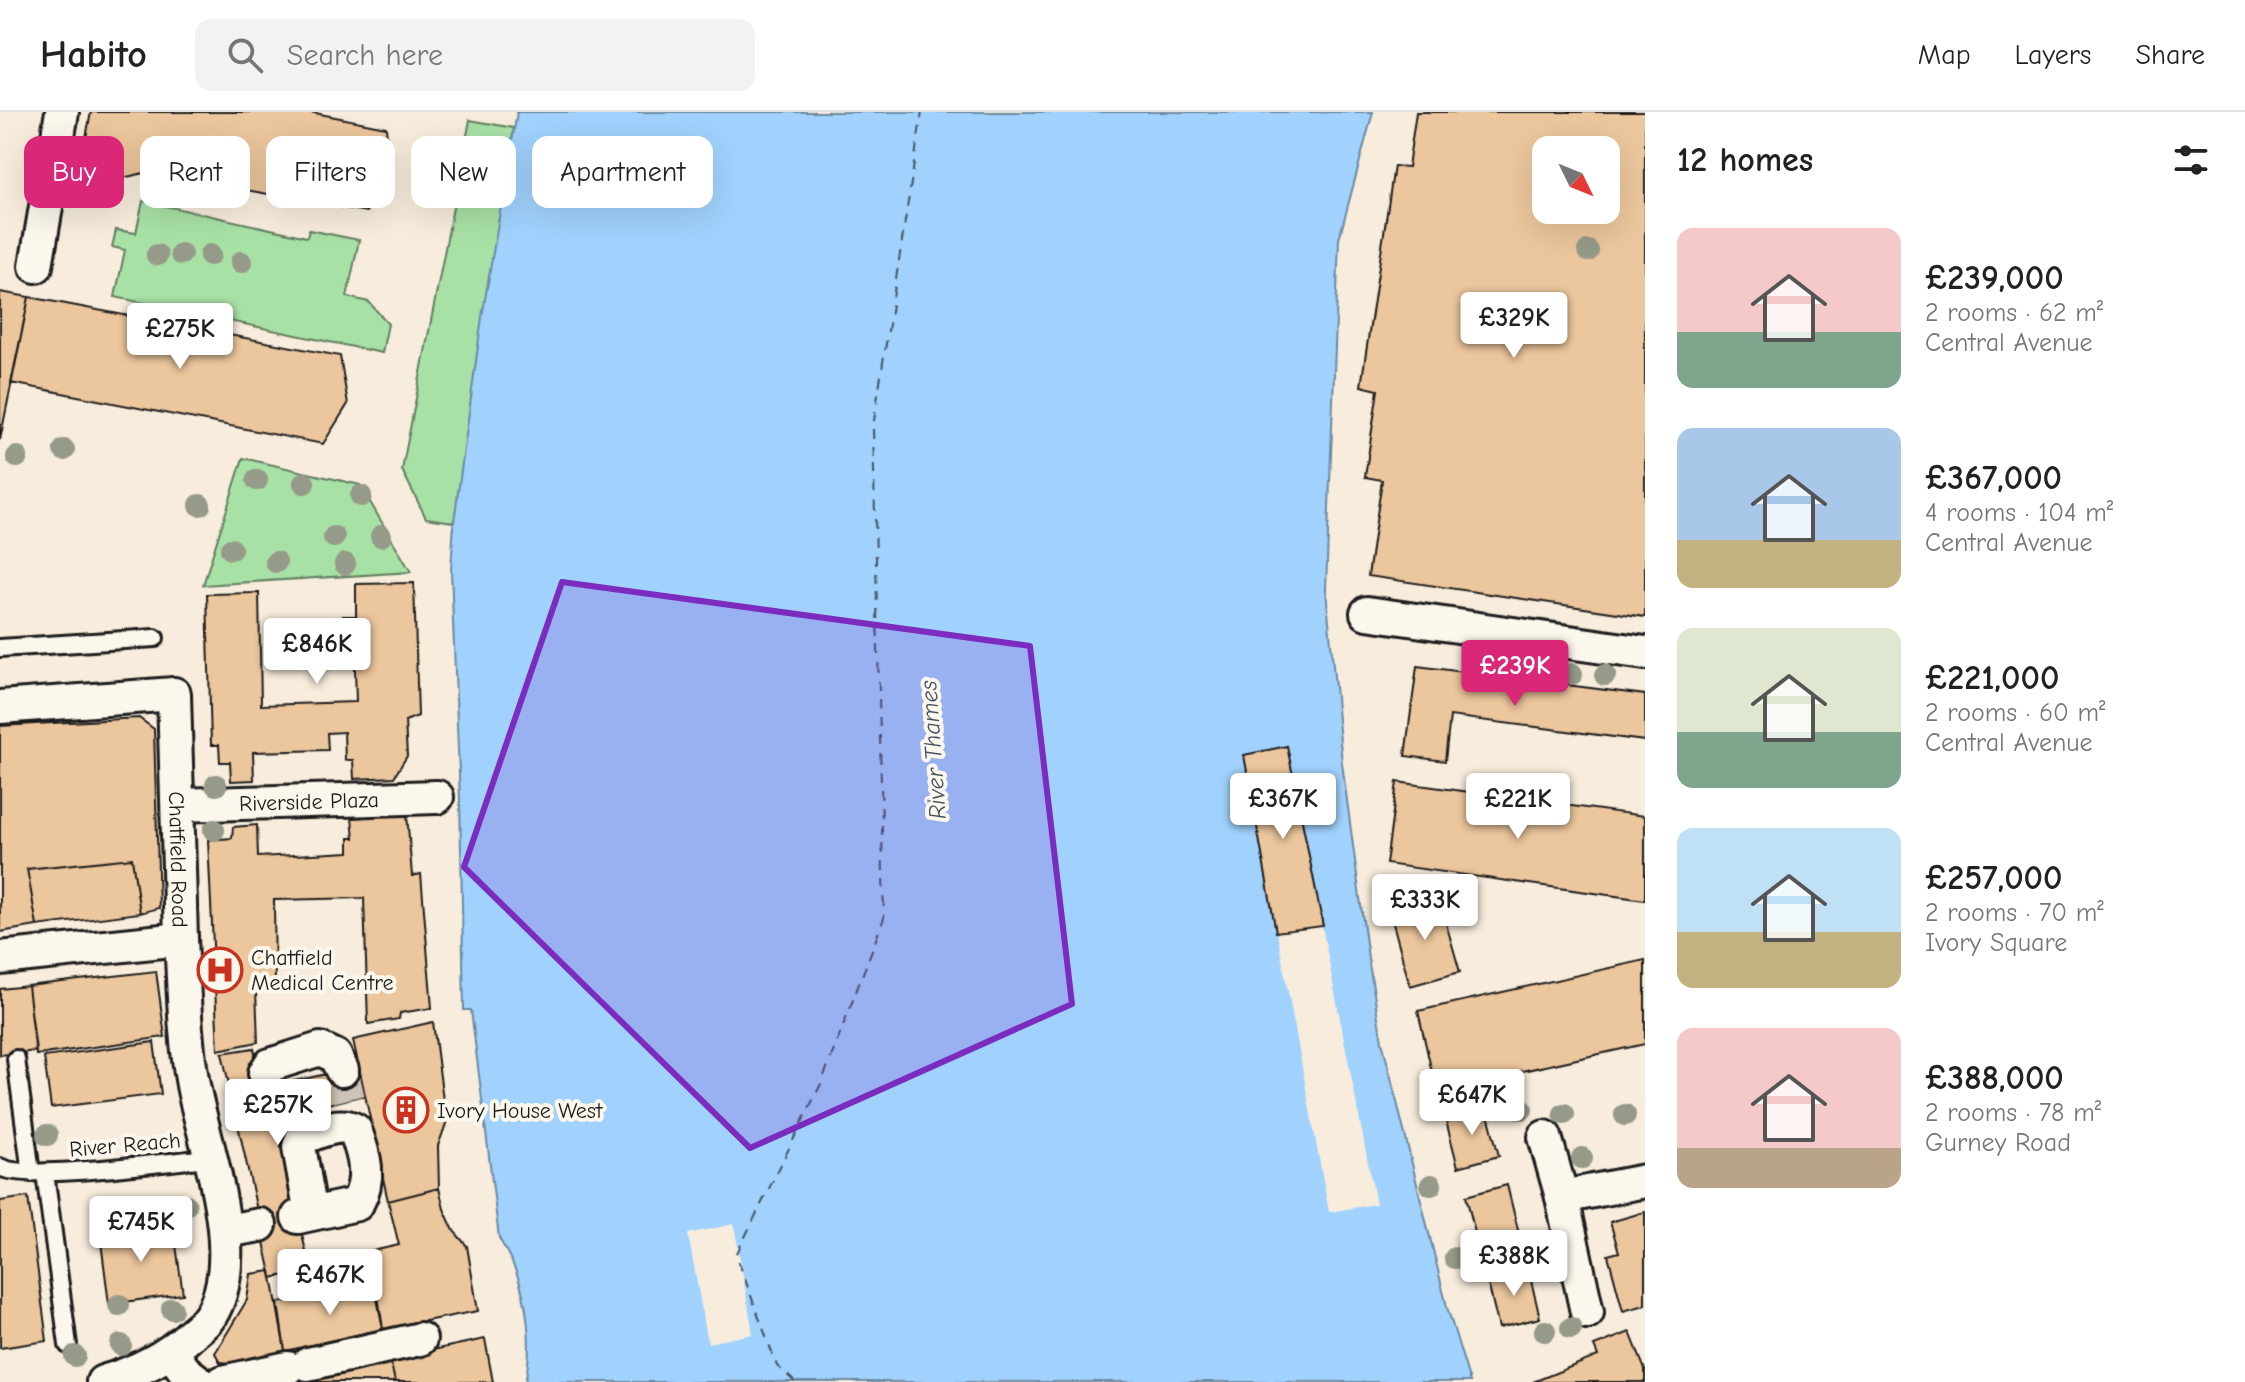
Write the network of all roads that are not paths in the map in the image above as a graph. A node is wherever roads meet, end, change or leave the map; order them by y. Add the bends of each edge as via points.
1 (62, 112) edge
2 (36, 266) dead end
3 (1367, 613) dead end
4 (155, 638) dead end
5 (0, 648) edge
6 (1645, 653) edge
7 (0, 707) edge
8 (437, 797) dead end
9 (179, 805) junction
10 (181, 939) junction
11 (0, 958) edge
12 (16, 1059) dead end
13 (265, 1073) dead end
14 (349, 1100) junction
15 (1545, 1137) dead end
16 (209, 1158) junction
17 (0, 1167) edge
18 (38, 1173) junction
19 (1645, 1181) edge
20 (1562, 1197) junction
21 (260, 1225) dead end
22 (226, 1231) junction
23 (1587, 1312) dead end
24 (420, 1339) dead end
25 (68, 1345) dead end
26 (171, 1352) junction
27 (103, 1382) edge
28 (199, 1382) edge
29 (223, 1382) edge

1 - 2 street
3 - 6 street
4 - 5 lane
7 - 9 street, Chatfield Road via 174,694
8 - 9 street, Riverside Plaza
9 - 10 street, Chatfield Road
10 - 11 street, Chatfield Road
10 - 16 street via 188,1051
12 - 18 lane
13 - 14 street via 270,1065 320,1049 335,1056
14 - 14 street via 367,1170 366,1188 357,1204 304,1216 302,1138 348,1126
15 - 20 street
16 - 18 lane, River Reach
16 - 22 street
17 - 18 lane, River Reach
18 - 25 lane, River Reach
19 - 20 street
20 - 23 street
21 - 22 street
22 - 26 street via 224,1282 210,1317
24 - 29 street
26 - 27 street
26 - 28 street

